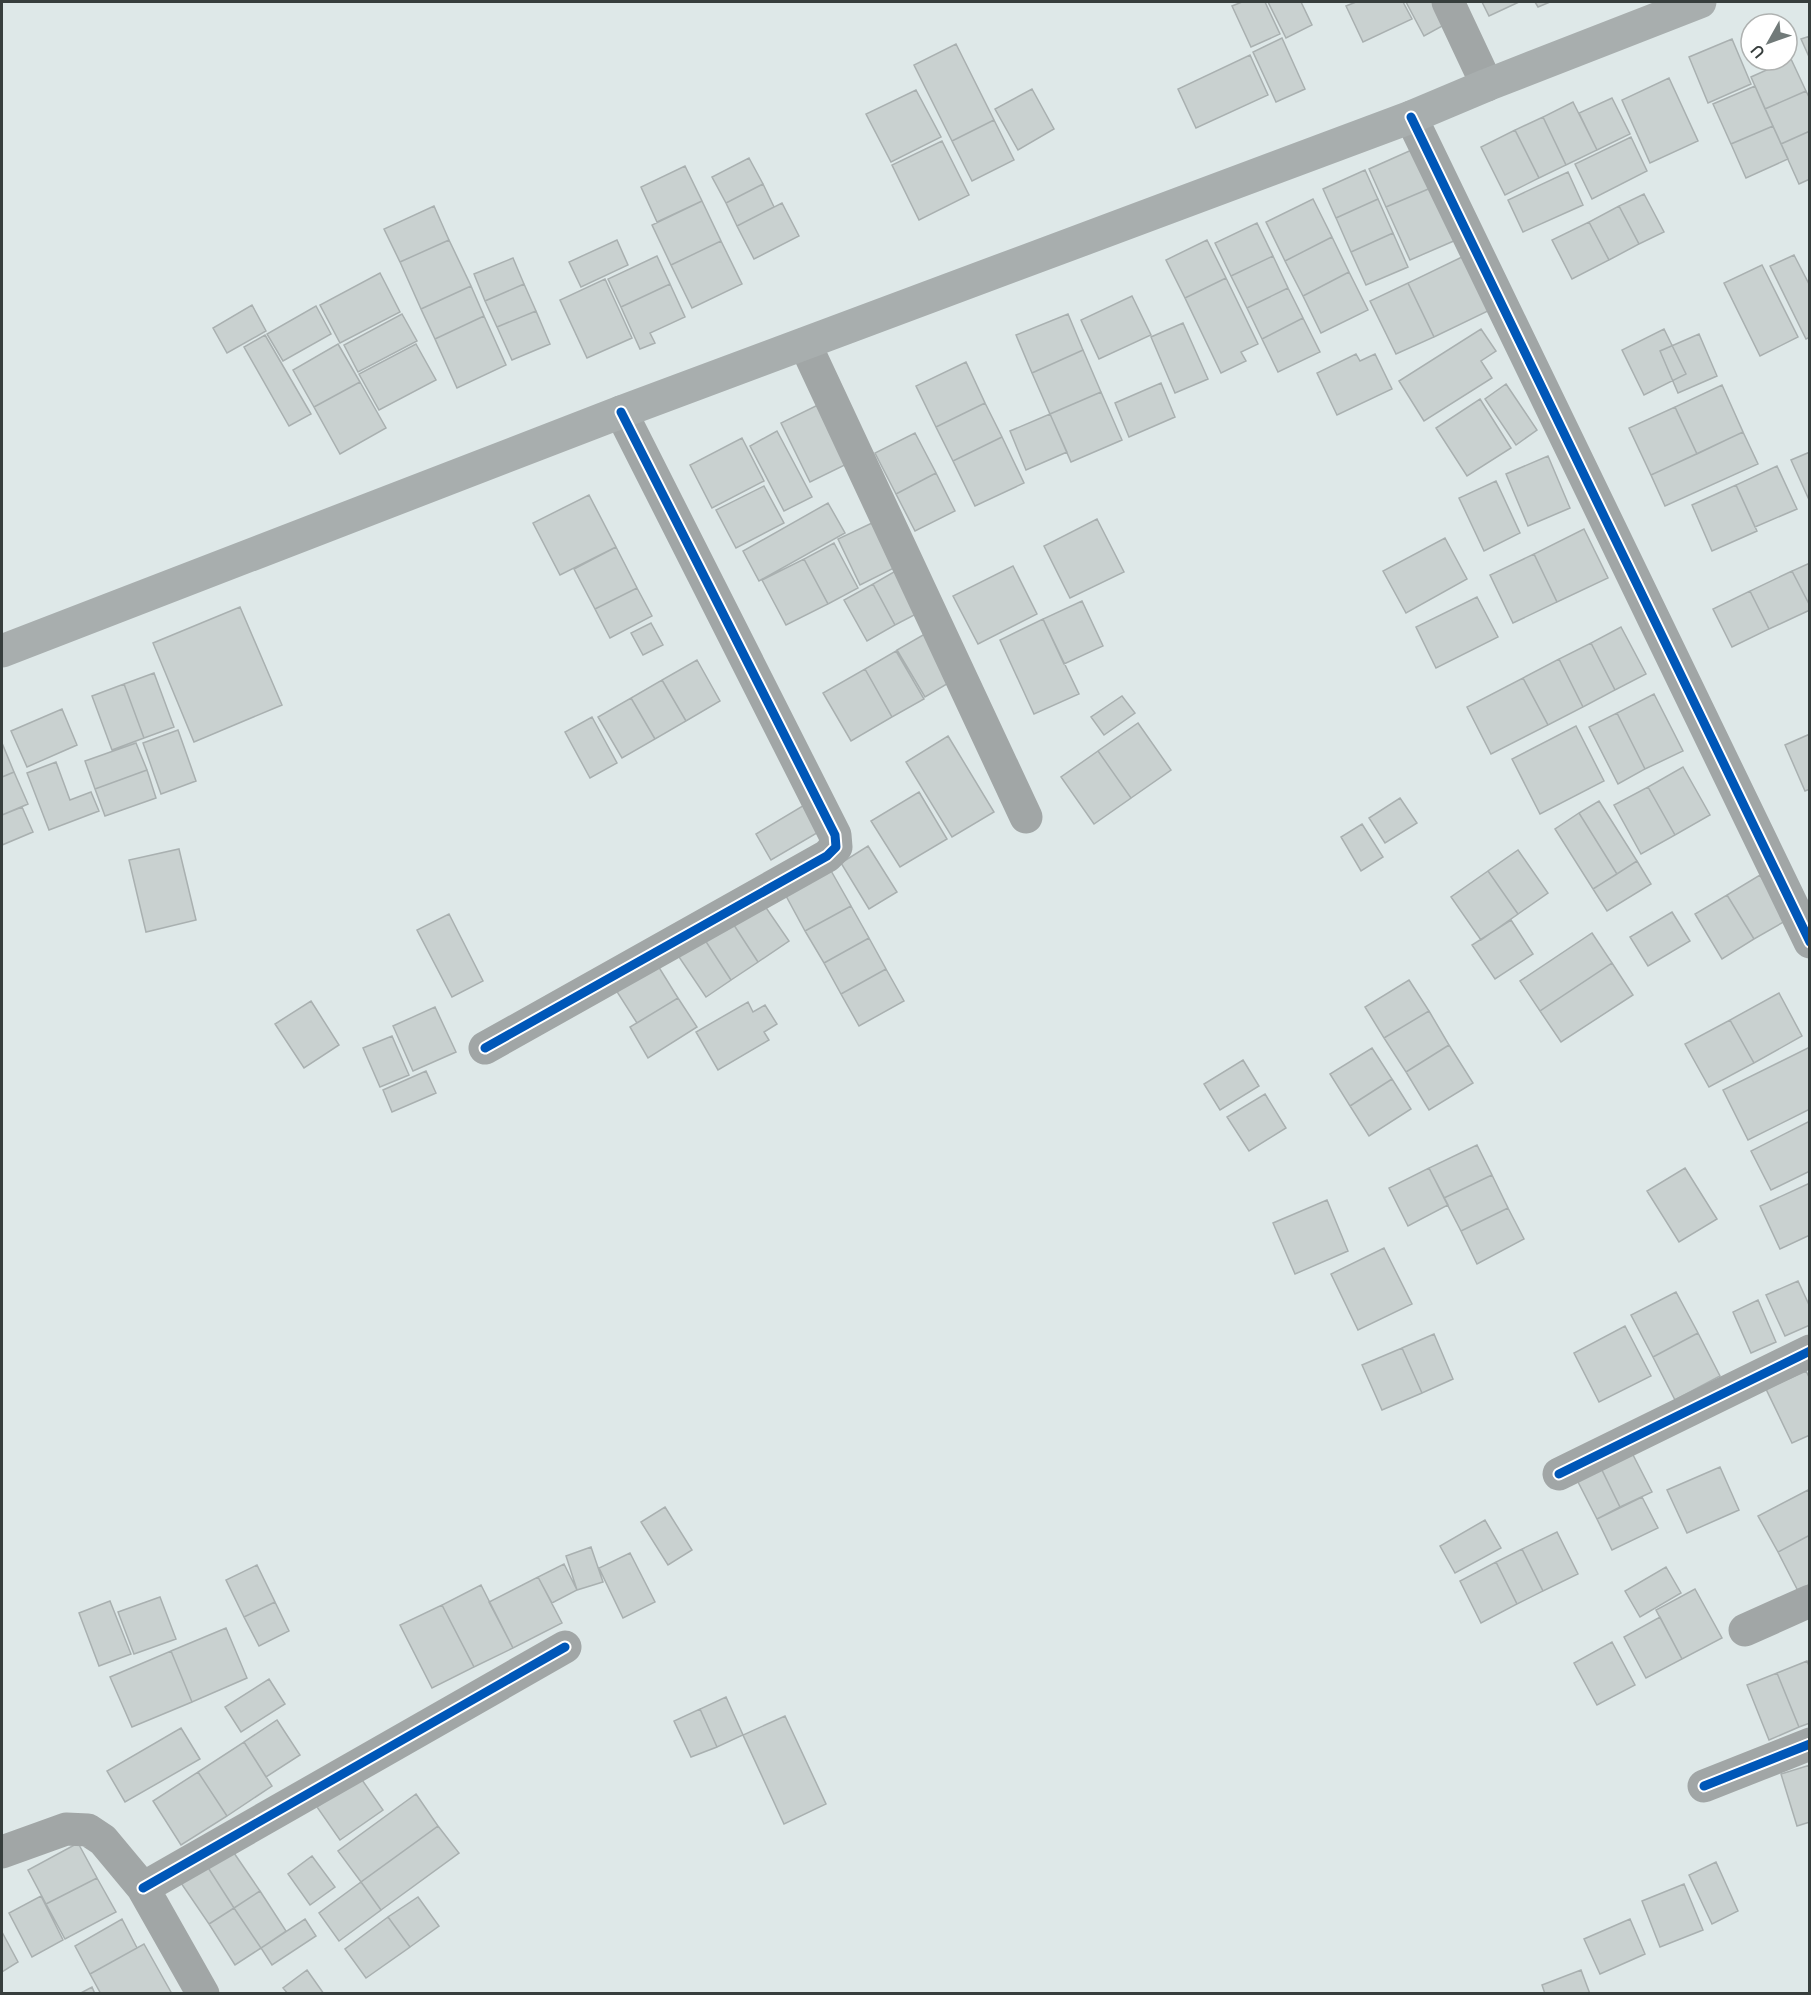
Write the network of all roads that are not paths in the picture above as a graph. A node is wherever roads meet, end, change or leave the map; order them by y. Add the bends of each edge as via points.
1 (1448, 2) edge
2 (1700, 2) edge
3 (1487, 85) junction
4 (1411, 117) junction
5 (804, 344) junction
6 (621, 412) junction
7 (2, 651) edge
8 (1026, 817) dead end
9 (1809, 942) edge
10 (485, 1048) dead end
11 (1809, 1351) edge
12 (1559, 1474) dead end
13 (1809, 1601) edge
14 (1745, 1630) dead end
15 (565, 1647) dead end
16 (1809, 1744) edge
17 (1704, 1786) dead end
18 (2, 1852) edge
19 (143, 1888) junction
20 (203, 1994) edge

1 - 3 street
2 - 3 main road
3 - 4 main road
4 - 5 main road
4 - 9 street
5 - 6 main road
5 - 8 street
6 - 7 main road
6 - 10 street via 835,835 836,847 827,856
11 - 12 street
13 - 14 street
15 - 19 street
16 - 17 street
18 - 19 street via 66,1829 88,1830 103,1840
19 - 20 street

